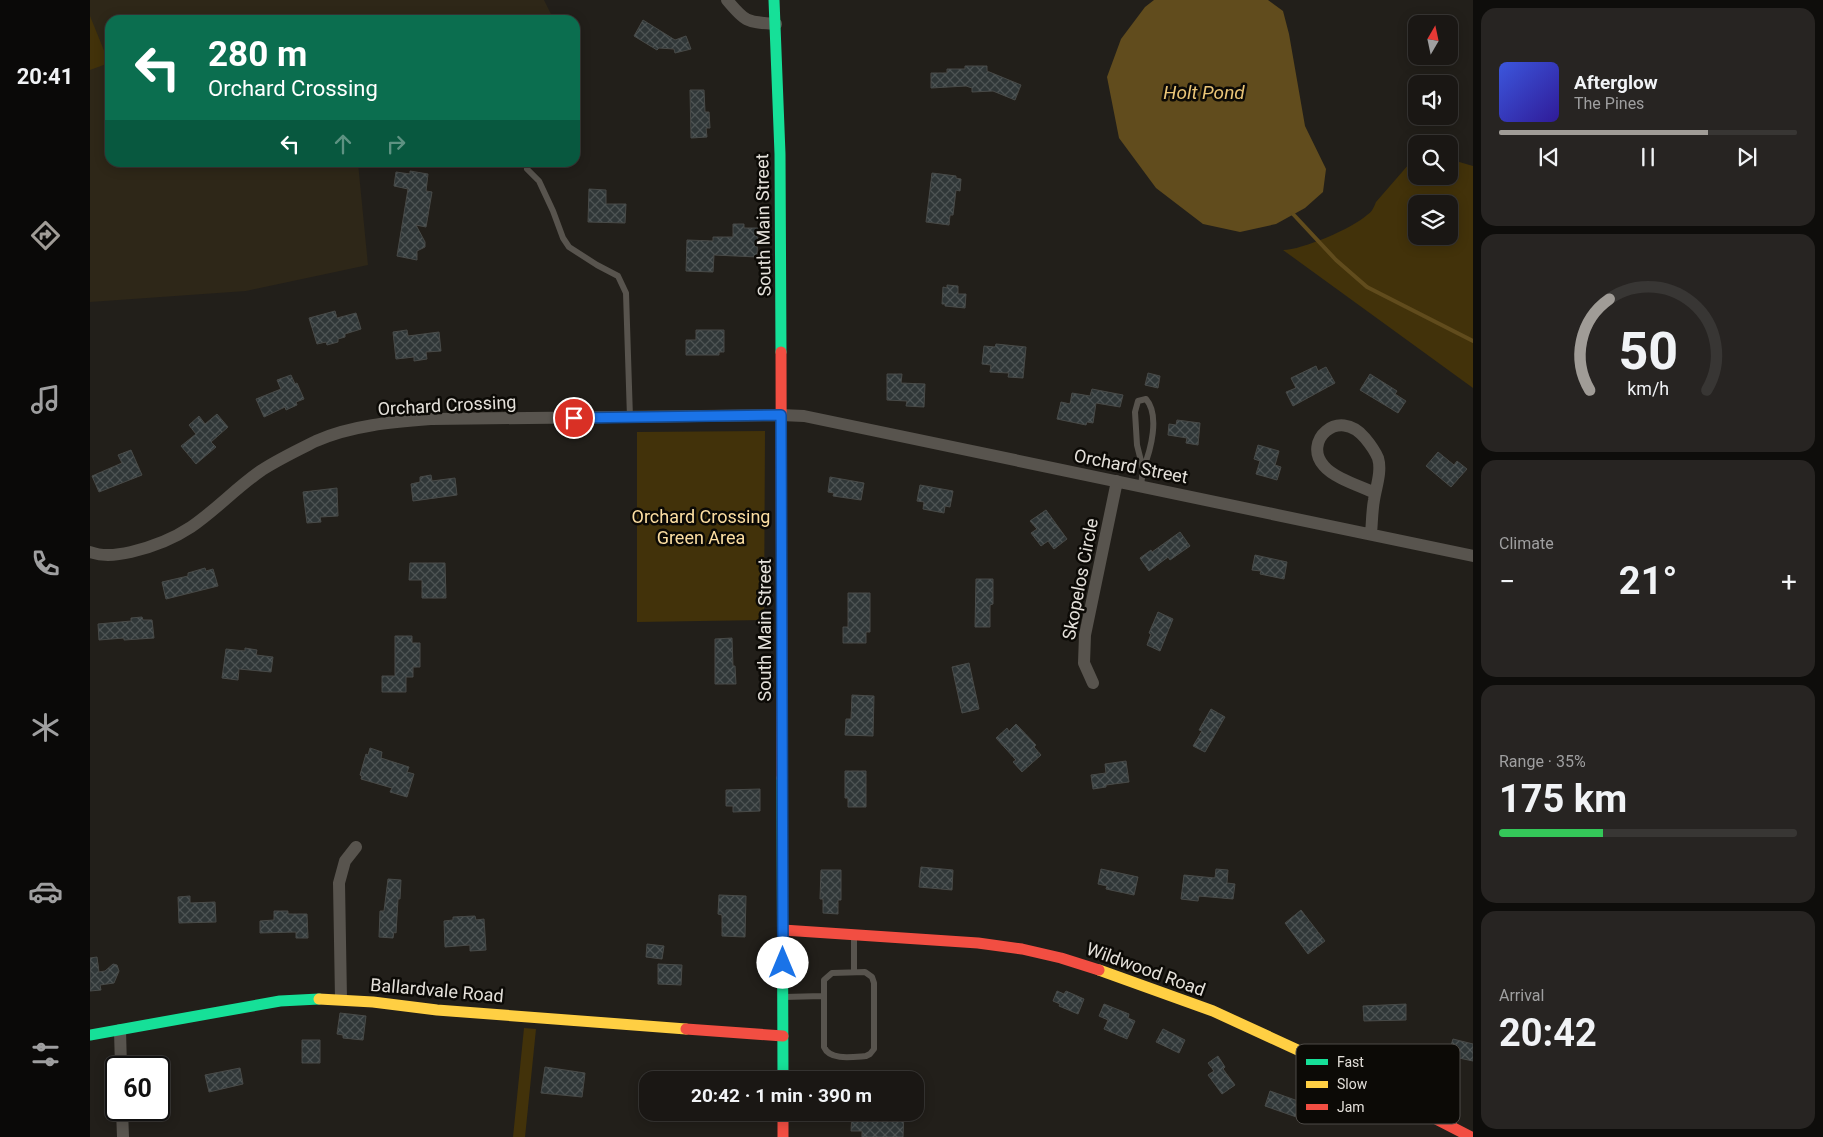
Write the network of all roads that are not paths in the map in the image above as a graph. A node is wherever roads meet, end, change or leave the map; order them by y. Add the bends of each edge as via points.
1 (726, 0) edge
2 (774, 0) edge
3 (776, 24) junction
4 (527, 169) dead end
5 (781, 415) junction
6 (630, 418) junction
7 (1143, 469) junction
8 (1117, 481) junction
9 (1141, 486) junction
10 (1375, 493) junction
11 (1371, 534) junction
12 (90, 552) edge
13 (1473, 556) edge
14 (1093, 683) dead end
15 (356, 846) dead end
16 (783, 930) junction
17 (854, 936) junction
18 (854, 972) junction
19 (823, 996) junction
20 (783, 997) junction
21 (341, 999) junction
22 (120, 1030) junction
23 (90, 1035) edge
24 (783, 1036) junction
25 (1296, 1049) edge
26 (121, 1056) edge
27 (783, 1071) edge
28 (122, 1121) edge
29 (783, 1121) edge
30 (1446, 1124) edge
31 (123, 1137) edge
32 (783, 1137) edge
33 (1470, 1137) edge

1 - 3 street via 742,18
2 - 3 street, South Main Street
3 - 5 street, South Main Street
4 - 6 lane via 539,181 562,238 569,247 618,276 623,284 626,293
5 - 6 street, Orchard Crossing
5 - 8 street, Orchard Street via 813,418
5 - 16 street, South Main Street
6 - 12 street, Orchard Crossing via 432,419 357,429 318,440 262,470 173,537 126,553
7 - 7 lane via 1137,445 1135,412 1138,401 1146,399 1154,418 1149,454
7 - 9 lane
8 - 9 street, Orchard Street
8 - 14 street, Skopelos Circle via 1085,636 1084,663
9 - 11 street, Orchard Street
10 - 10 street via 1379,466 1370,444 1355,428 1347,425 1330,428 1319,440 1317,449 1322,465
10 - 11 street
11 - 13 street, Orchard Street
15 - 21 street via 345,861 339,883
16 - 17 street, Wildwood Road
16 - 20 street, South Main Street
17 - 18 lane
17 - 25 street, Wildwood Road via 1022,948 1099,970 1213,1011
18 - 19 lane via 828,974 823,982
18 - 19 lane via 867,973 874,981 875,1044 870,1054 833,1056 826,1052
19 - 20 lane
20 - 24 street, South Main Street
21 - 22 street, Ballardvale Road via 280,1001
21 - 24 street, Ballardvale Road via 437,1010
22 - 23 street, Ballardvale Road
22 - 26 street
24 - 27 street, South Main Street
28 - 31 street
29 - 32 street
30 - 33 street, Wildwood Road

